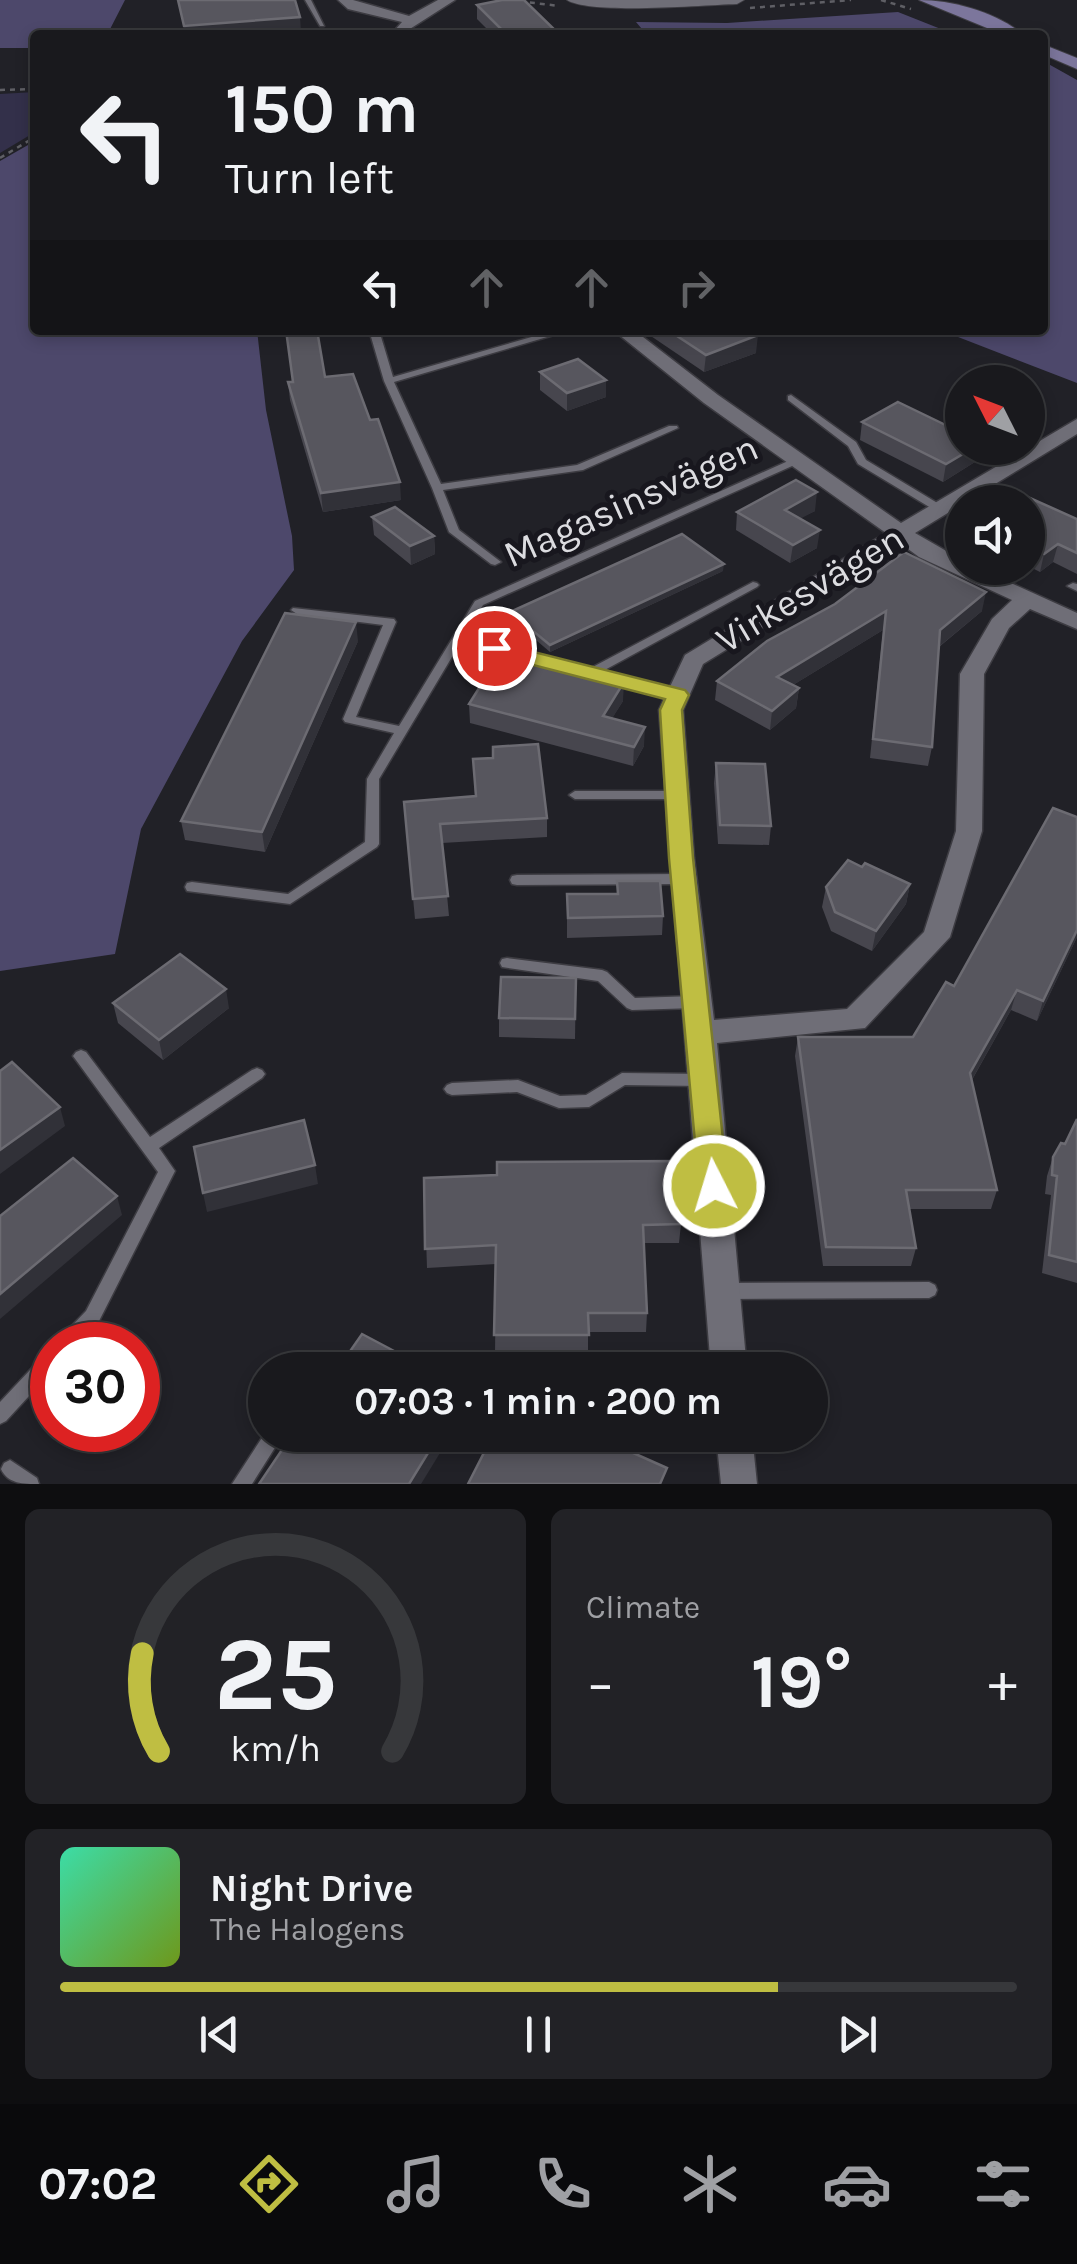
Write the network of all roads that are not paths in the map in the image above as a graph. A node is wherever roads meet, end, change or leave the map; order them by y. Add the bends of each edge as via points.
1 (308, 0) edge
2 (346, 0) edge
3 (448, 0) edge
4 (574, 0) edge
5 (737, 0) edge
6 (926, 0) edge
7 (953, 0) edge
8 (970, 13) junction
9 (411, 20) junction
10 (322, 25) dead end
11 (403, 30) edge
12 (1006, 30) edge
13 (1048, 51) edge
14 (1077, 64) edge
15 (375, 335) edge
16 (549, 335) edge
17 (629, 335) edge
18 (389, 381) junction
19 (791, 398) dead end
20 (1077, 425) edge
21 (674, 428) dead end
22 (797, 460) junction
23 (437, 488) junction
24 (940, 509) junction
25 (901, 534) junction
26 (495, 562) dead end
27 (753, 585) dead end
28 (1026, 599) junction
29 (297, 610) edge
30 (1077, 622) edge
31 (494, 648) dead end
32 (552, 663) edge
33 (571, 668) edge
34 (590, 673) junction
35 (678, 695) junction
36 (402, 731) junction
37 (576, 795) dead end
38 (677, 795) junction
39 (683, 879) junction
40 (517, 880) dead end
41 (192, 887) dead end
42 (507, 963) dead end
43 (697, 1002) junction
44 (701, 1034) junction
45 (81, 1056) dead end
46 (257, 1074) dead end
47 (705, 1080) junction
48 (452, 1089) dead end
49 (148, 1146) junction
50 (929, 1290) dead end
51 (722, 1291) junction
52 (87, 1322) edge
53 (727, 1352) edge
54 (30, 1382) edge
55 (0, 1414) edge
56 (263, 1452) edge
57 (735, 1452) edge
58 (10, 1469) dead end
59 (30, 1484) edge
60 (242, 1484) edge
61 (738, 1484) edge

1 - 10 lane
2 - 9 street
3 - 9 street
4 - 5 street
6 - 8 main road
7 - 8 main road
8 - 12 main road
9 - 11 street
13 - 14 main road
15 - 18 lane
16 - 18 lane
17 - 22 street
18 - 23 lane
19 - 24 lane via 852,444 862,462
20 - 24 street, Virkesvägen
21 - 23 lane via 579,468
22 - 25 street
22 - 36 lane, Magasinsvägen via 479,602
23 - 26 lane via 454,532
24 - 25 street, Virkesvägen
25 - 28 street
25 - 35 street, Virkesvägen via 693,660
27 - 34 lane
28 - 30 street
28 - 44 street via 1000,624 972,674 969,831 936,937 855,1020
29 - 36 lane via 390,622 349,719
31 - 32 lane
33 - 34 lane
34 - 35 lane
35 - 38 street, Virkesvägen via 671,710
36 - 41 lane, Magasinsvägen via 373,779 372,844 290,899
37 - 38 lane
38 - 39 street, Virkesvägen
39 - 40 lane
39 - 43 street, Virkesvägen
42 - 43 lane via 602,976 632,1004
43 - 44 street, Virkesvägen
44 - 47 street, Virkesvägen
45 - 49 lane
46 - 49 lane
47 - 48 lane via 622,1080 589,1101 559,1102 518,1086
47 - 51 street, Virkesvägen
49 - 52 lane via 168,1171
50 - 51 lane
51 - 53 street, Virkesvägen
54 - 55 lane
56 - 60 lane
57 - 61 street
58 - 59 lane

